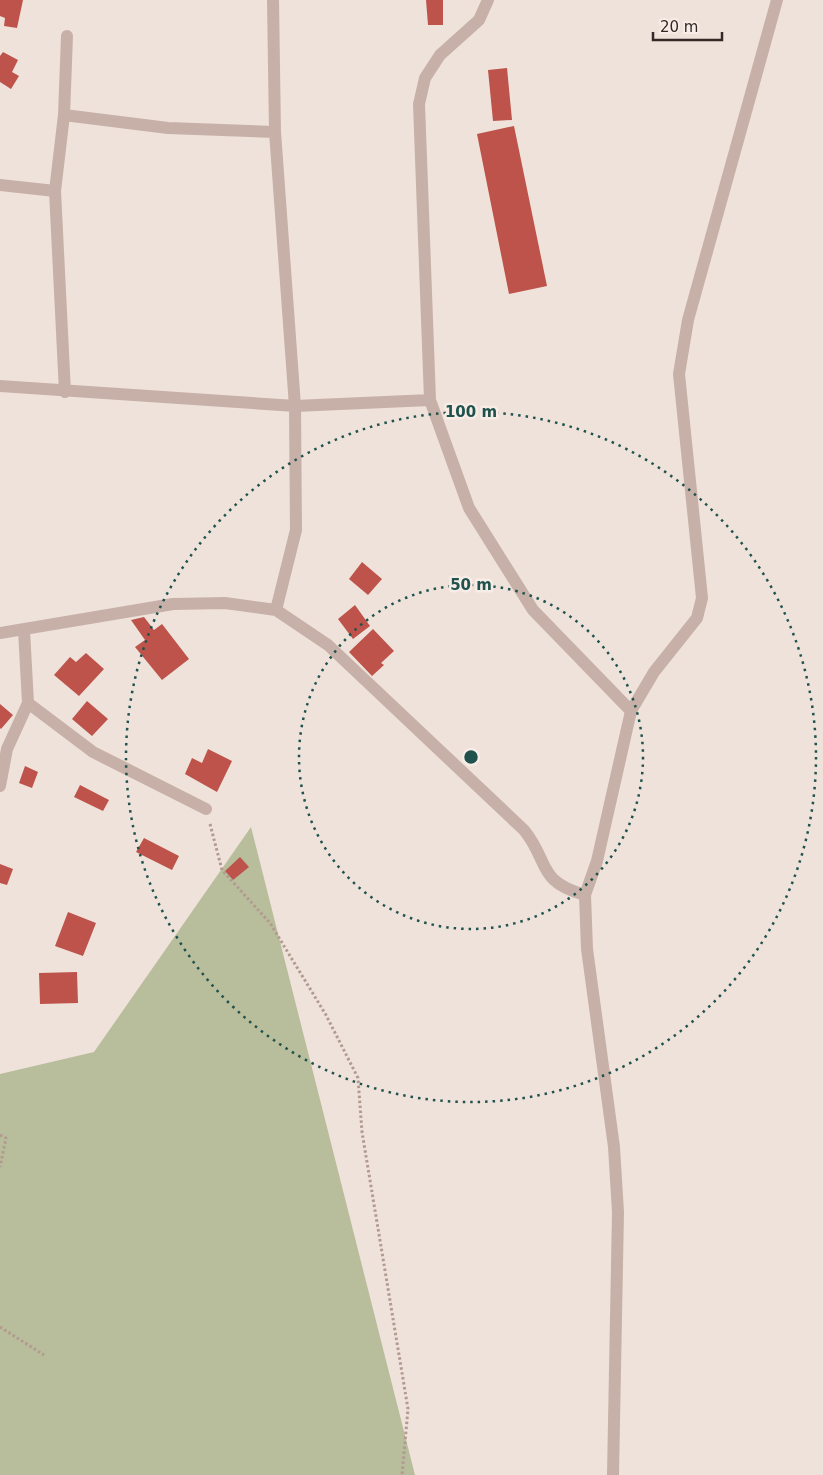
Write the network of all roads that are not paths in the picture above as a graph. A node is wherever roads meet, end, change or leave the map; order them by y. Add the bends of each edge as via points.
1 (273, 0) edge
2 (488, 0) edge
3 (778, 0) edge
4 (67, 36) dead end
5 (64, 115) junction
6 (275, 132) junction
7 (0, 185) edge
8 (55, 191) junction
9 (0, 386) edge
10 (65, 392) junction
11 (430, 400) junction
12 (295, 406) junction
13 (276, 610) junction
14 (24, 630) junction
15 (0, 633) edge
16 (28, 703) junction
17 (631, 711) junction
18 (0, 786) edge
19 (206, 809) road end
20 (585, 895) junction
21 (613, 1475) edge

1 - 6 street
2 - 11 street via 479,20 440,55 425,78 419,104
3 - 17 street via 688,320 679,374 702,598 697,618 654,672
4 - 5 street
5 - 6 street via 168,128
5 - 8 street
6 - 12 street
7 - 8 street
8 - 10 street
9 - 10 street
10 - 12 street
11 - 12 street
11 - 17 street via 469,508 533,610
12 - 13 street via 296,530
13 - 14 street via 224,603 173,604
13 - 20 street via 328,646 524,830 536,847 543,868 556,883
14 - 15 street
14 - 16 street
16 - 18 street via 7,749
16 - 19 street via 93,752
17 - 20 street via 597,861
20 - 21 street via 587,949 614,1147 618,1212

